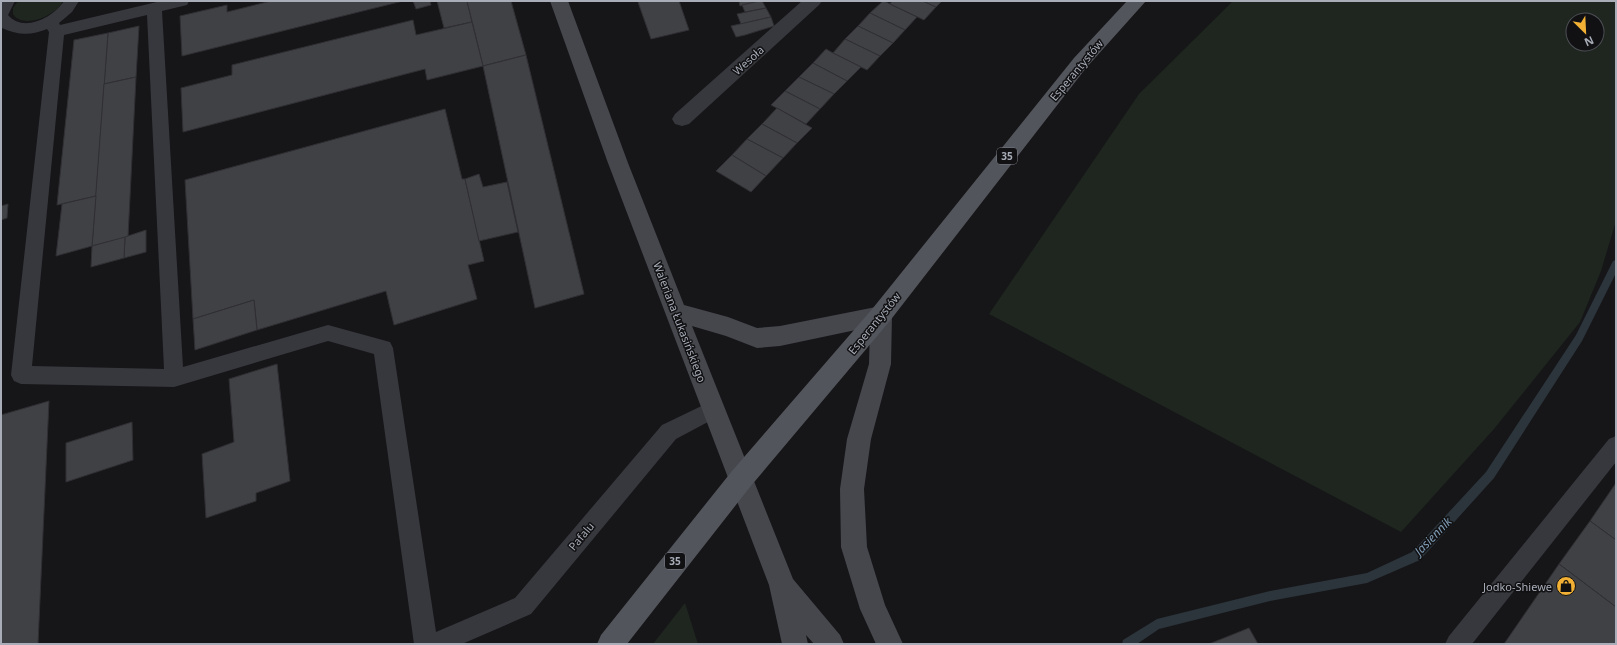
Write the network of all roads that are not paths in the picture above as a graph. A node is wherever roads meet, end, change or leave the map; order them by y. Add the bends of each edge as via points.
1 (8, 1) edge
2 (72, 1) edge
3 (182, 1) edge
4 (559, 1) edge
5 (813, 1) edge
6 (1137, 1) edge
7 (154, 8) junction
8 (2, 20) edge
9 (53, 26) junction
10 (682, 119) dead end
11 (676, 312) junction
12 (881, 314) junction
13 (174, 378) junction
14 (714, 408) junction
15 (1616, 446) edge
16 (741, 479) junction
17 (782, 585) junction
18 (426, 644) edge
19 (435, 644) edge
20 (610, 644) edge
21 (795, 644) edge
22 (831, 644) edge
23 (890, 644) edge
24 (1457, 644) edge

1 - 8 lane via 3,8
2 - 9 lane
3 - 7 lane
4 - 11 street, Waleriana Łukasińskiego
5 - 10 street, Wesoła
6 - 12 main road, Esperantystów / 35 via 1080,63
7 - 9 lane
7 - 13 lane
8 - 9 lane via 11,27 23,29
9 - 13 lane via 21,375
11 - 12 street via 757,338 780,336
11 - 14 street, Waleriana Łukasińskiego
12 - 16 main road, Esperantystów / 35
12 - 23 street via 880,364 859,438 852,489 854,547 872,609
13 - 18 lane via 328,333 383,348
14 - 16 street, Waleriana Łukasińskiego
14 - 19 lane, Pafalu via 669,432 523,606
15 - 24 lane
16 - 17 street, Waleriana Łukasińskiego
16 - 20 main road, Esperantystów / 35
17 - 21 street, Waleriana Łukasińskiego
17 - 22 street

